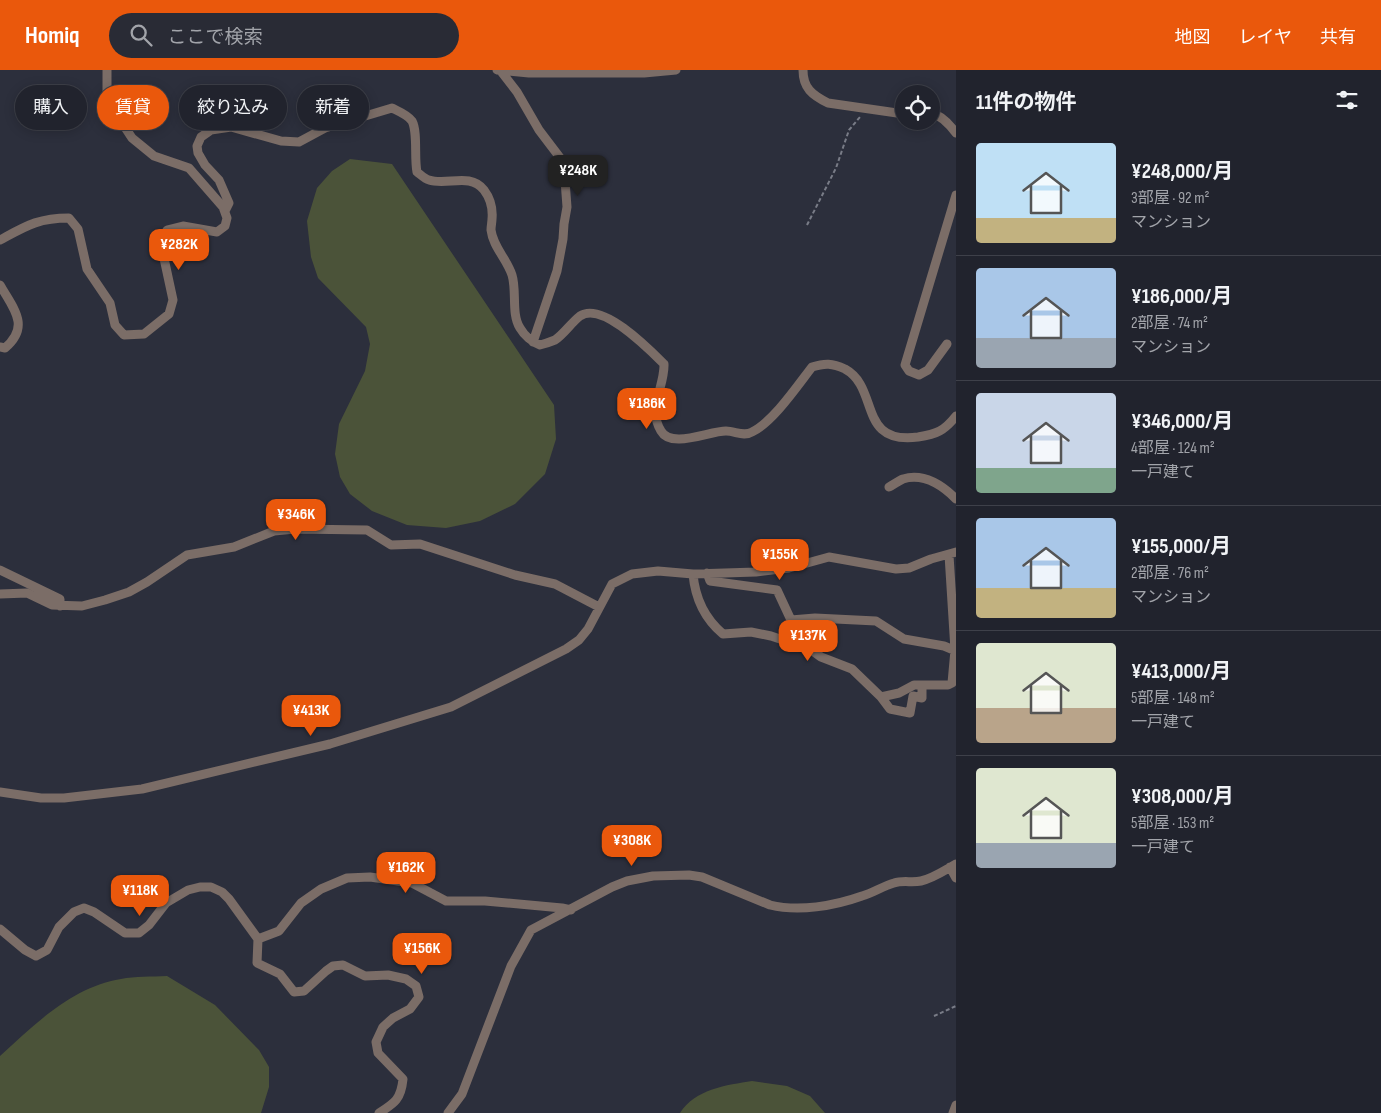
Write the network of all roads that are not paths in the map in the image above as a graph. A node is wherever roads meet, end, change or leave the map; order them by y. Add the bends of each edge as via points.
1 (107, 70) edge
2 (496, 70) edge
3 (500, 70) edge
4 (676, 70) edge
5 (803, 70) edge
6 (895, 113) edge
7 (940, 118) edge
8 (956, 133) edge
9 (956, 196) edge
10 (225, 211) junction
11 (952, 216) edge
12 (0, 240) edge
13 (0, 285) edge
14 (533, 342) junction
15 (947, 344) dead end
16 (0, 347) edge
17 (956, 416) edge
18 (889, 487) dead end
19 (956, 499) edge
20 (952, 553) edge
21 (0, 570) edge
22 (707, 573) junction
23 (693, 574) junction
24 (0, 594) edge
25 (60, 606) junction
26 (599, 607) junction
27 (956, 651) edge
28 (922, 685) junction
29 (881, 697) junction
30 (0, 792) edge
31 (953, 866) edge
32 (956, 878) edge
33 (571, 910) junction
34 (0, 929) edge
35 (258, 940) junction
36 (956, 1105) edge
37 (379, 1113) edge
38 (448, 1113) edge
39 (953, 1113) edge

1 - 10 street via 106,100 132,138 154,156 189,168
2 - 3 street
3 - 4 street via 644,73
3 - 14 street via 564,167 567,207 564,239 557,271
5 - 6 street via 807,88 828,103
7 - 8 street
9 - 11 street
10 - 12 street via 225,226 218,232 183,226 167,230 162,249 173,300 169,314 144,334 124,335 115,325 110,303 87,268 78,229 69,218 50,218 30,224
10 - 14 street via 229,203 219,180 198,153 201,137 210,130 231,127 281,141 299,142 325,128 392,108 412,121 417,172 427,180 438,182 473,182 482,188 491,202 491,229 494,242 512,274 519,327
11 - 15 street via 905,365 909,371 919,375 928,370
13 - 16 street via 20,327 13,342 5,348
14 - 17 street via 540,345 555,340 581,315 590,312 614,322 634,336 664,364 655,408 659,429 665,437 690,438 726,431 752,433 812,367 827,364 834,364 858,380 876,424 896,437 934,435 946,428
18 - 19 street via 903,479 928,480 942,486
20 - 22 street via 930,558 909,568 896,569 829,557 789,568
20 - 27 street
21 - 25 street via 60,600
22 - 23 street
22 - 27 street via 710,581 777,590 791,620 876,621 904,639
23 - 26 street via 658,571 632,574 612,584
23 - 29 street via 701,605 712,625 722,634 751,632 810,649 852,669
24 - 25 street via 27,593
25 - 26 street via 82,606 129,592 187,555 234,547 274,531 295,529 367,530 391,545 420,544 515,575 555,584
26 - 30 street via 588,629 566,649 452,707 340,742 142,789 64,798
27 - 28 street via 952,683
28 - 29 street
28 - 29 street via 922,698 913,696 910,713 890,709
31 - 32 street
31 - 33 street via 930,878 896,882 844,902 811,907 770,905 702,877 689,875 641,878 612,887
33 - 35 street via 485,901 446,901 412,883 370,877 347,878 321,889 301,903 278,931
33 - 38 street via 531,930 511,966 462,1094
34 - 35 street via 36,956 47,950 59,927 74,912 84,908 125,932 139,933 166,902 188,890 211,887 229,899
35 - 37 street via 257,963 280,974 294,992 304,991 333,966 343,965 365,976 388,975 406,979 416,986 419,997 410,1009 382,1028 376,1042 378,1053 402,1079 402,1092 392,1105
36 - 39 street

